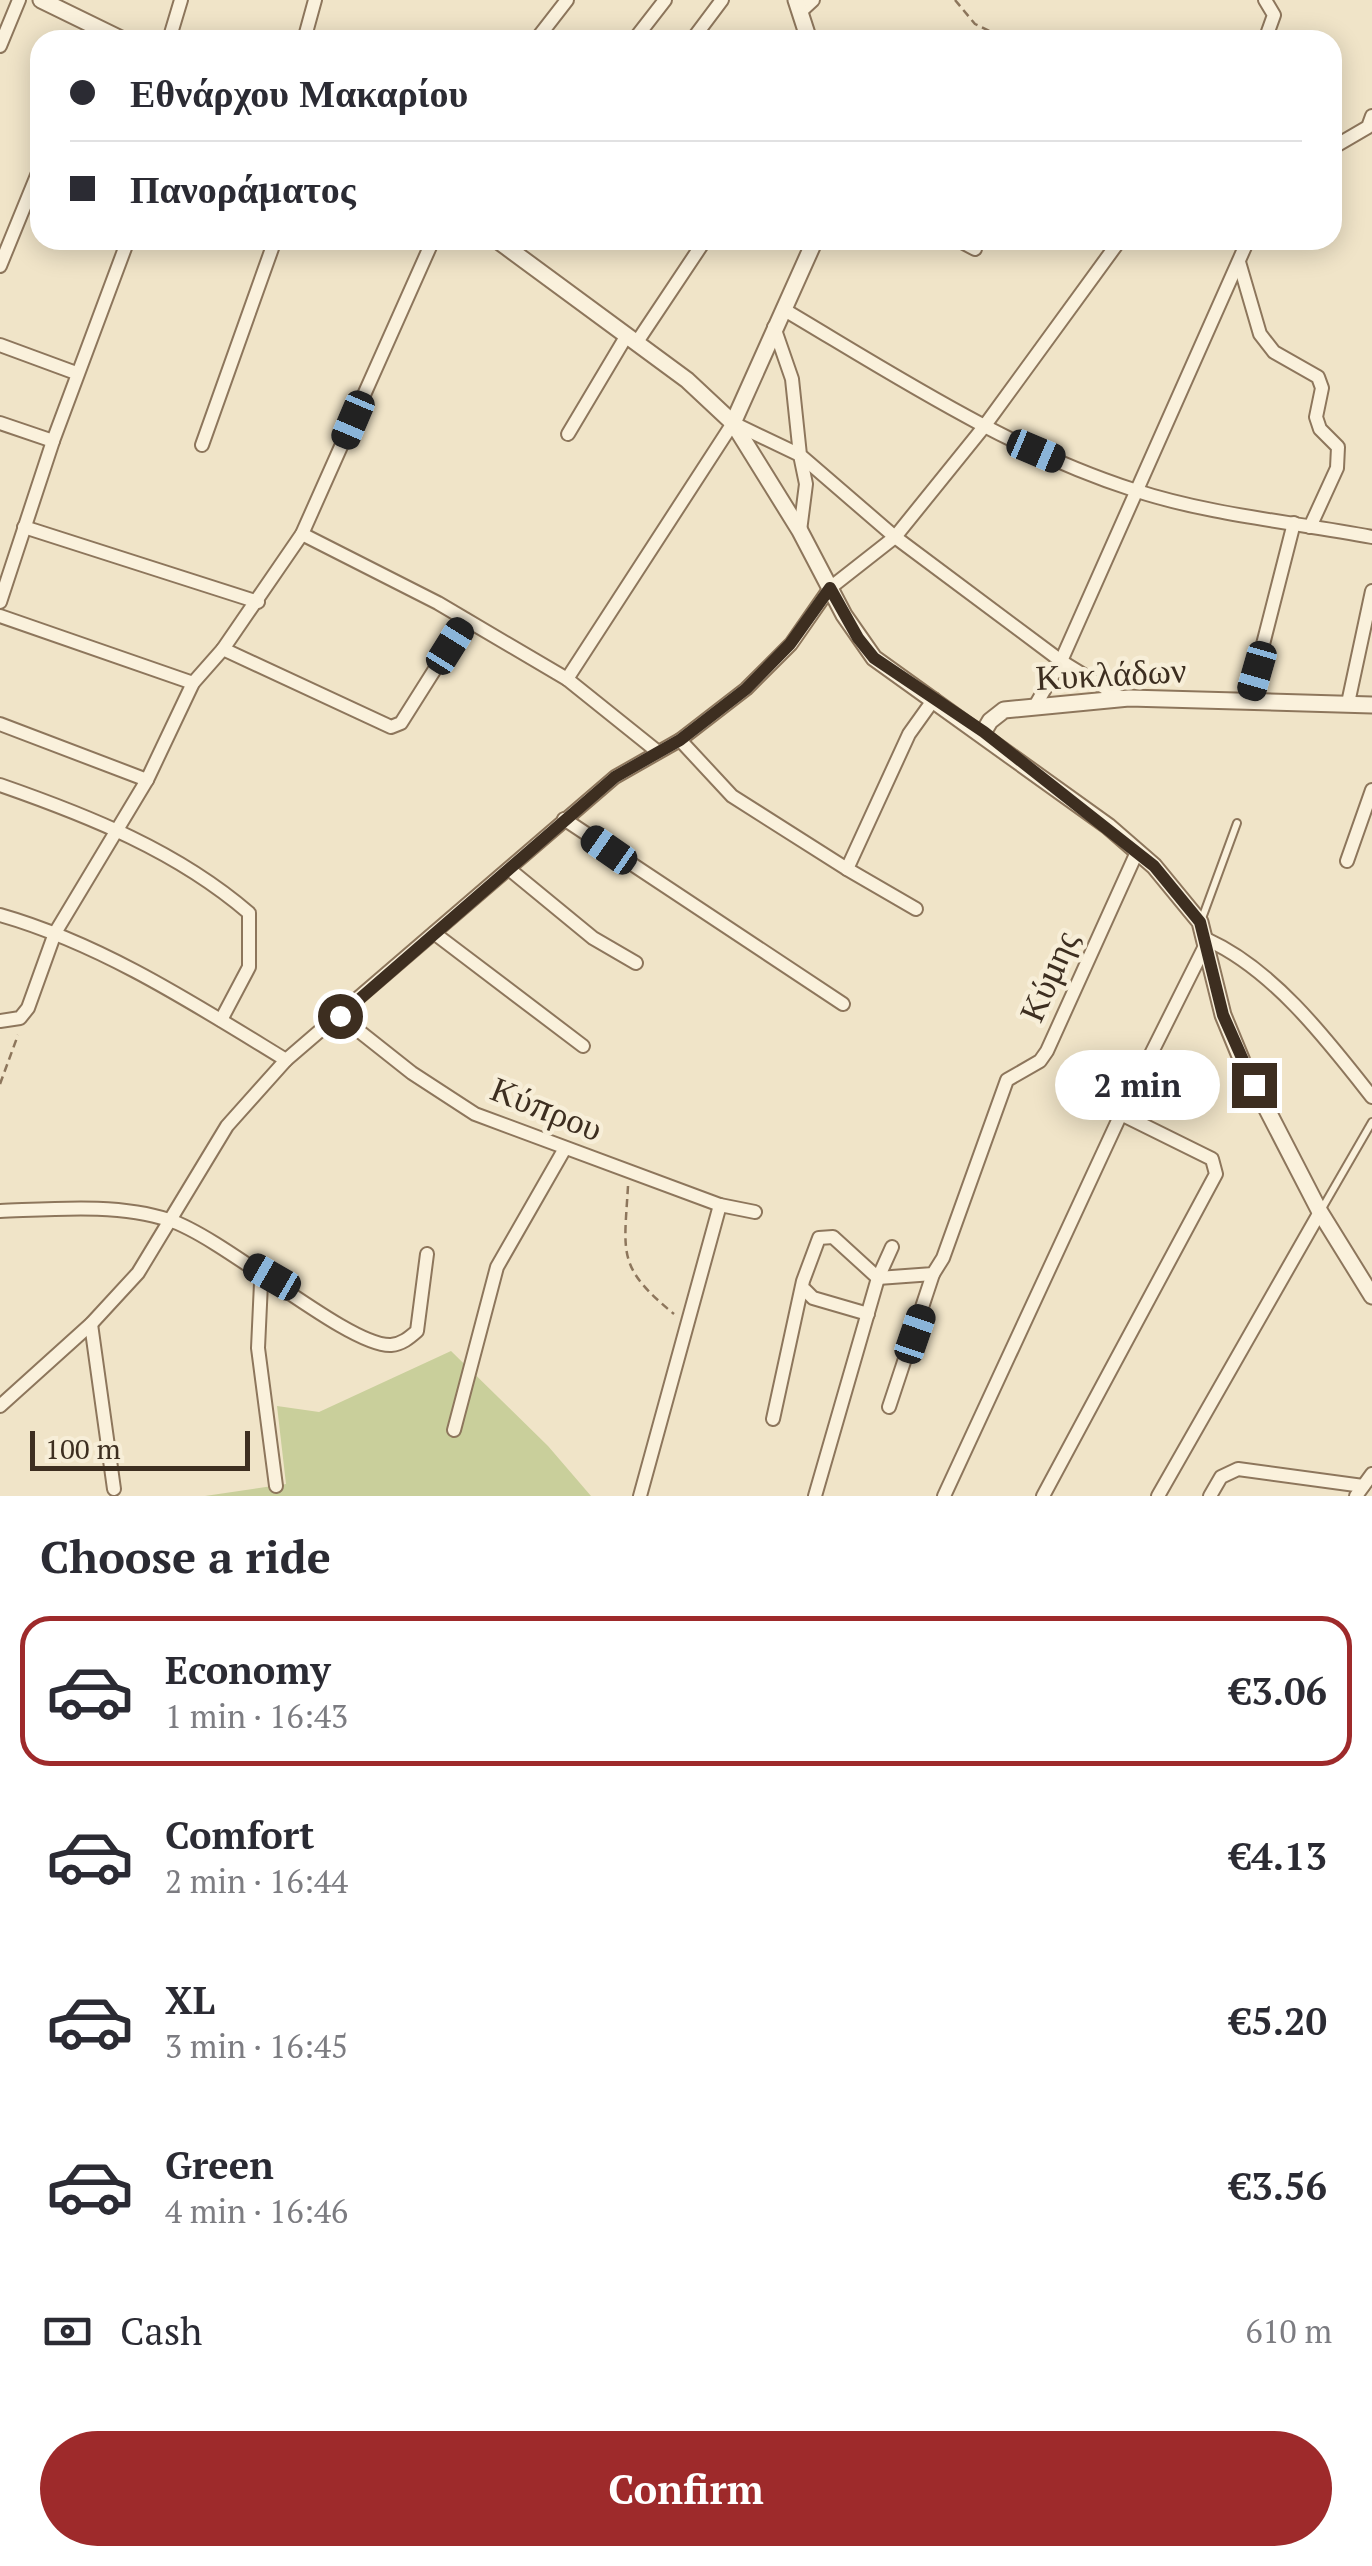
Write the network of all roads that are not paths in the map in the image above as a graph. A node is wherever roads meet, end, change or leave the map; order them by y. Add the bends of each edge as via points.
1 (19, 0) edge
2 (42, 0) edge
3 (182, 0) edge
4 (316, 0) edge
5 (567, 0) edge
6 (664, 0) edge
7 (722, 0) edge
8 (813, 0) edge
9 (1266, 0) edge
10 (798, 6) edge
11 (88, 30) edge
12 (172, 30) edge
13 (307, 30) edge
14 (544, 30) edge
15 (642, 30) edge
16 (700, 30) edge
17 (806, 30) edge
18 (1268, 30) edge
19 (0, 46) edge
20 (1372, 116) edge
21 (1342, 142) edge
22 (30, 192) edge
23 (124, 250) edge
24 (271, 250) edge
25 (429, 250) edge
26 (510, 250) edge
27 (698, 250) edge
28 (810, 250) edge
29 (1113, 250) edge
30 (1244, 250) edge
31 (1239, 262) junction
32 (0, 266) edge
33 (783, 309) junction
34 (774, 327) junction
35 (632, 338) junction
36 (0, 345) edge
37 (76, 373) junction
38 (0, 423) edge
39 (733, 423) junction
40 (983, 428) junction
41 (568, 434) dead end
42 (53, 440) junction
43 (202, 445) dead end
44 (800, 455) junction
45 (1135, 490) junction
46 (1294, 523) junction
47 (24, 527) junction
48 (1310, 527) junction
49 (800, 531) junction
50 (302, 534) junction
51 (1372, 537) edge
52 (895, 538) junction
53 (830, 588) junction
54 (1372, 591) edge
55 (0, 602) edge
56 (258, 602) junction
57 (0, 616) edge
58 (466, 620) junction
59 (223, 649) junction
60 (1061, 660) junction
61 (567, 679) junction
62 (193, 683) junction
63 (1123, 699) junction
64 (934, 700) junction
65 (1249, 700) junction
66 (1348, 703) junction
67 (1372, 705) edge
68 (1035, 706) junction
69 (0, 724) edge
70 (984, 732) junction
71 (680, 740) junction
72 (658, 752) junction
73 (147, 780) junction
74 (0, 785) edge
75 (1372, 790) edge
76 (564, 819) junction
77 (1237, 822) dead end
78 (118, 830) junction
79 (1137, 852) junction
80 (1347, 862) dead end
81 (509, 869) junction
82 (847, 869) junction
83 (916, 909) dead end
84 (0, 915) edge
85 (1200, 922) junction
86 (434, 932) junction
87 (55, 933) junction
88 (1208, 940) junction
89 (636, 963) dead end
90 (842, 1004) dead end
91 (340, 1016) junction
92 (221, 1020) junction
93 (0, 1021) edge
94 (584, 1046) dead end
95 (286, 1060) junction
96 (1372, 1097) edge
97 (1121, 1114) junction
98 (1372, 1122) edge
99 (564, 1150) junction
100 (720, 1205) junction
101 (0, 1211) edge
102 (755, 1212) dead end
103 (1320, 1212) junction
104 (170, 1220) junction
105 (892, 1247) dead end
106 (427, 1254) dead end
107 (934, 1274) junction
108 (272, 1277) junction
109 (878, 1278) junction
110 (805, 1290) junction
111 (1372, 1296) edge
112 (868, 1314) junction
113 (91, 1324) junction
114 (0, 1406) edge
115 (889, 1407) dead end
116 (772, 1419) dead end
117 (454, 1430) dead end
118 (1372, 1474) edge
119 (276, 1486) dead end
120 (114, 1489) dead end
121 (1360, 1491) edge
122 (640, 1496) edge
123 (815, 1496) edge
124 (944, 1496) edge
125 (1044, 1496) edge
126 (1158, 1496) edge
127 (1210, 1496) edge

1 - 19 street
2 - 11 street
3 - 12 street
4 - 13 street
5 - 14 street
6 - 15 street
7 - 16 street
8 - 10 street
9 - 18 street via 1274,14
10 - 17 street
20 - 21 street via 1368,127
22 - 32 street
23 - 37 street
24 - 43 street
25 - 50 street
26 - 35 street
27 - 35 street
28 - 33 street
29 - 40 street
30 - 31 street
31 - 45 street
31 - 48 street via 1260,334 1274,352 1318,377 1316,418 1338,447 1337,468
33 - 34 street
33 - 40 street
34 - 39 street
34 - 44 street via 792,378
35 - 39 street
35 - 41 street
36 - 37 street
37 - 42 street
38 - 42 street
39 - 44 street
39 - 49 street
39 - 61 street
40 - 45 street
40 - 52 street
42 - 47 street
44 - 49 street via 806,484
44 - 52 street
45 - 46 street
45 - 60 street
46 - 48 street
46 - 65 street
47 - 55 street
47 - 56 street
48 - 51 street
49 - 53 street
50 - 56 street
50 - 58 street
52 - 53 street
52 - 60 street
53 - 64 street via 874,658
53 - 71 street via 780,656
54 - 66 street
56 - 59 street
57 - 62 street
58 - 59 street via 401,723 391,727
58 - 61 street
59 - 62 street
60 - 63 street
60 - 68 street
61 - 72 street
62 - 73 street
63 - 65 street, Κυκλάδων
63 - 68 street, Κυκλάδων
64 - 70 street
64 - 82 street via 909,734
65 - 66 street, Κυκλάδων
66 - 67 street, Κυκλάδων
68 - 70 street, Κυκλάδων via 996,714
69 - 73 street
70 - 79 street
71 - 72 street
71 - 82 street via 732,796
72 - 76 street
73 - 78 street
74 - 78 street
75 - 80 street
76 - 81 street
76 - 90 street
77 - 85 lane
78 - 87 street
78 - 92 street via 216,884 250,913 248,967
79 - 85 street
79 - 107 street, Κύμης via 1047,1051 1007,1080
81 - 86 street
81 - 89 street
82 - 83 street
84 - 87 street
85 - 88 street
86 - 91 street
86 - 94 street
87 - 92 street
87 - 93 street via 28,1008 20,1018
88 - 96 street via 1235,952 1330,1043
88 - 97 street
88 - 103 street via 1233,1040
91 - 95 street
91 - 99 street, Κύπρου via 475,1114
92 - 95 street
95 - 104 street via 227,1126
97 - 124 street
97 - 125 street via 1212,1159 1216,1174
98 - 103 lane
99 - 100 street, Κύπρου
99 - 117 street via 497,1266
100 - 102 street, Κύπρου
100 - 122 street
101 - 104 street via 82,1210
103 - 111 street
103 - 126 street
104 - 108 street
104 - 113 street via 138,1273
105 - 109 street
106 - 108 street via 417,1330 388,1345 334,1321
107 - 109 street
107 - 115 street, Κύμης
108 - 119 street via 261,1283 258,1348
109 - 110 street via 826,1235 815,1244
109 - 112 street
110 - 112 street
110 - 116 street
112 - 123 street
113 - 114 street
113 - 120 street
118 - 121 street
121 - 127 street via 1238,1469 1221,1476

